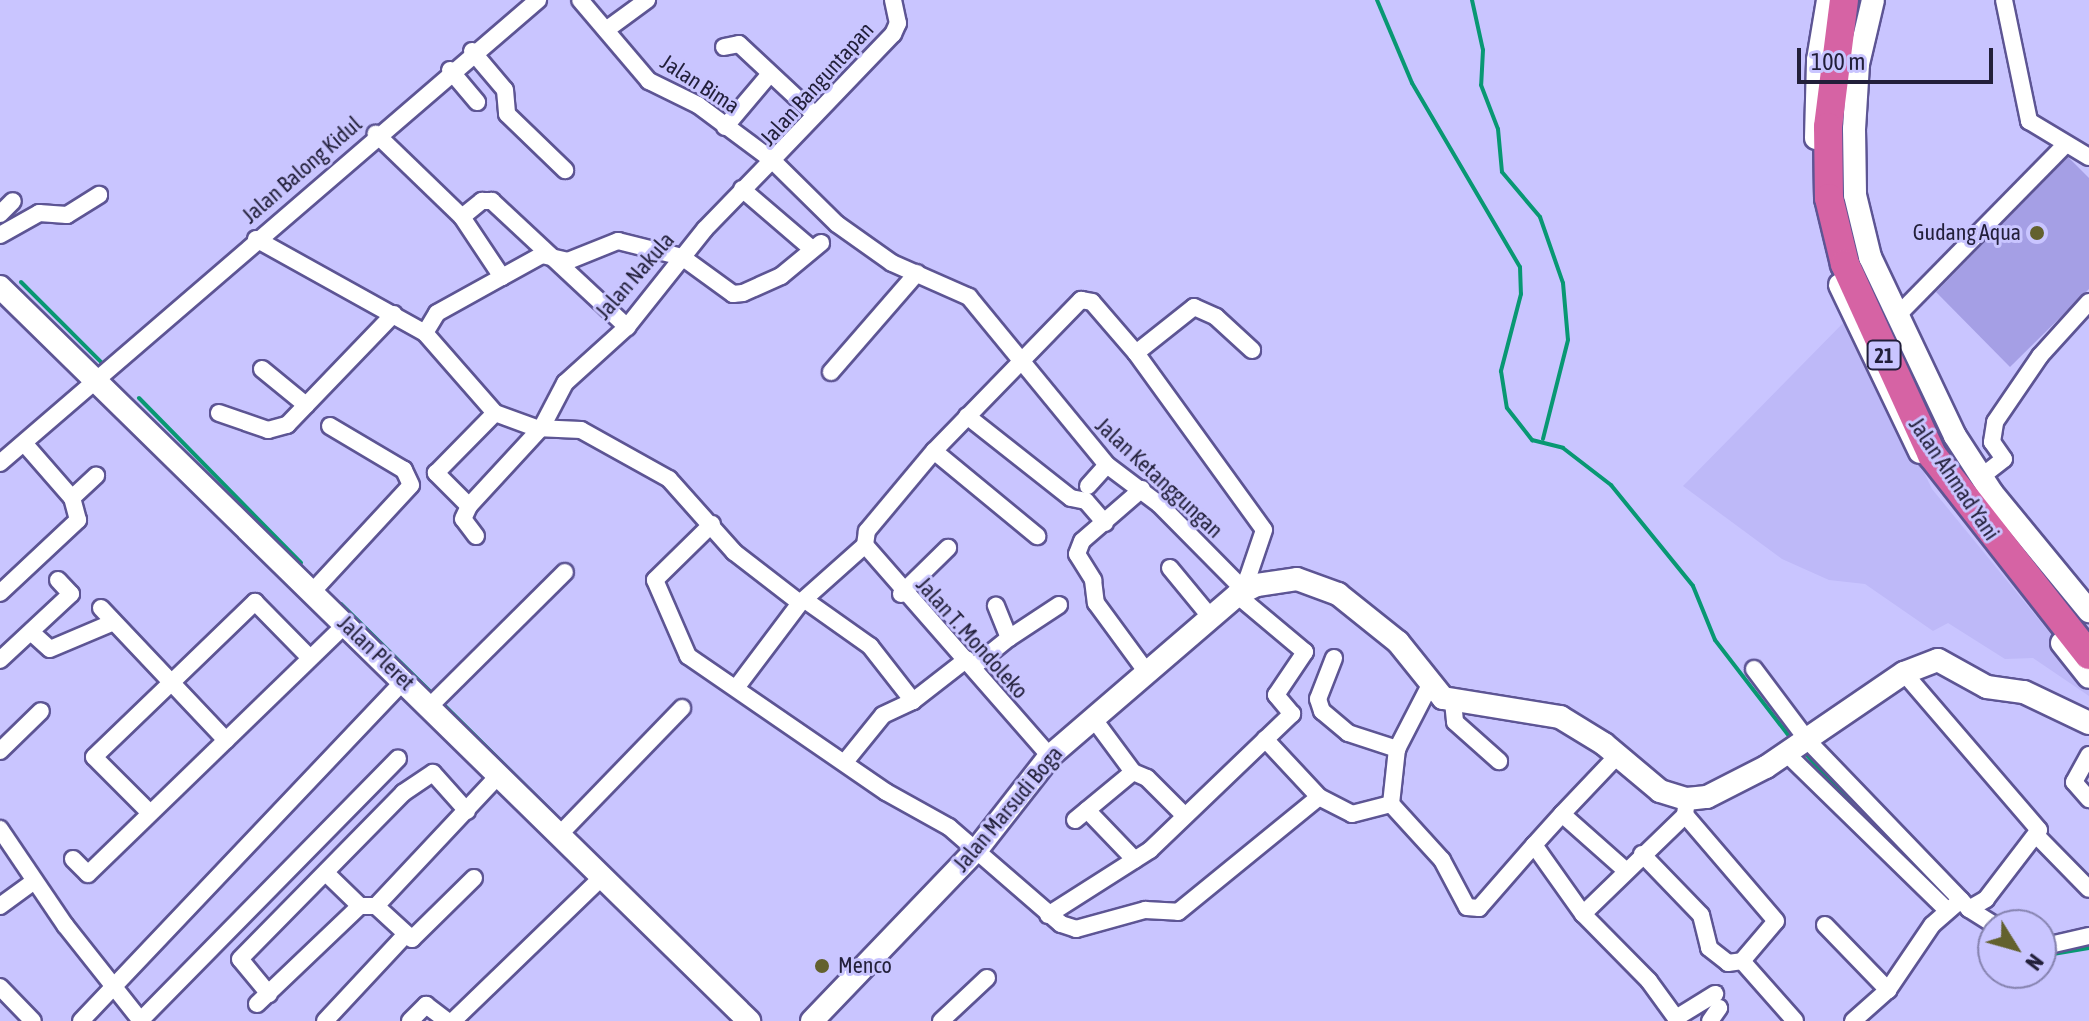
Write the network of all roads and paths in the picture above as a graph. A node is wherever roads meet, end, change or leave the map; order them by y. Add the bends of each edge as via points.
1 (538, 0) edge
2 (580, 0) edge
3 (647, 0) edge
4 (893, 0) edge
5 (1828, 0) edge
6 (1844, 0) edge
7 (1861, 0) edge
8 (1873, 0) edge
9 (2004, 0) edge
10 (606, 30) junction
11 (724, 47) dead end
12 (472, 51) junction
13 (450, 70) junction
14 (769, 75) junction
15 (477, 102) dead end
16 (814, 114) junction
17 (725, 127) junction
18 (376, 134) junction
19 (2065, 145) junction
20 (2089, 157) edge
21 (772, 160) junction
22 (565, 170) dead end
23 (742, 189) junction
24 (99, 195) dead end
25 (13, 201) dead end
26 (0, 214) edge
27 (462, 217) junction
28 (0, 235) edge
29 (256, 239) junction
30 (551, 255) junction
31 (682, 257) junction
32 (917, 273) junction
33 (502, 277) junction
34 (0, 287) edge
35 (2089, 302) edge
36 (394, 314) junction
37 (1896, 317) junction
38 (627, 327) junction
39 (425, 333) junction
40 (1252, 350) dead end
41 (1136, 353) junction
42 (1016, 360) junction
43 (262, 369) dead end
44 (831, 372) dead end
45 (97, 377) junction
46 (306, 405) junction
47 (219, 413) dead end
48 (495, 413) junction
49 (967, 416) junction
50 (330, 426) dead end
51 (542, 427) junction
52 (24, 443) junction
53 (934, 451) junction
54 (0, 463) edge
55 (1107, 465) junction
56 (96, 476) dead end
57 (1981, 477) junction
58 (1088, 486) dead end
59 (1142, 489) junction
60 (72, 498) junction
61 (469, 506) junction
62 (1105, 523) junction
63 (712, 524) junction
64 (476, 536) dead end
65 (1037, 536) dead end
66 (865, 545) junction
67 (948, 548) dead end
68 (1170, 568) dead end
69 (565, 572) dead end
70 (58, 580) dead end
71 (1248, 589) junction
72 (313, 591) junction
73 (0, 593) edge
74 (901, 594) junction
75 (802, 602) junction
76 (996, 605) dead end
77 (1059, 605) dead end
78 (101, 608) dead end
79 (2089, 611) edge
80 (1212, 619) junction
81 (114, 622) junction
82 (346, 624) junction
83 (2089, 628) edge
84 (31, 632) junction
85 (1009, 638) junction
86 (2089, 655) edge
87 (310, 658) junction
88 (1334, 658) dead end
89 (0, 660) edge
90 (970, 663) junction
91 (1754, 669) dead end
92 (1146, 671) junction
93 (1904, 673) junction
94 (2089, 677) edge
95 (404, 681) junction
96 (171, 683) junction
97 (1430, 685) junction
98 (736, 688) junction
99 (913, 701) junction
100 (1453, 702) junction
101 (430, 706) junction
102 (682, 708) dead end
103 (41, 711) dead end
104 (1093, 718) junction
105 (2089, 723) edge
106 (1265, 739) junction
107 (226, 740) junction
108 (1798, 748) junction
109 (1397, 749) junction
110 (0, 751) edge
111 (1618, 755) junction
112 (2089, 755) edge
113 (1050, 756) junction
114 (398, 758) dead end
115 (1499, 761) dead end
116 (845, 762) junction
117 (1133, 772) junction
118 (500, 774) junction
119 (1319, 797) junction
120 (2089, 799) edge
121 (1391, 804) junction
122 (1686, 807) junction
123 (467, 811) junction
124 (150, 813) junction
125 (1562, 814) junction
126 (1184, 815) junction
127 (561, 833) junction
128 (2037, 836) junction
129 (3, 837) edge
130 (1534, 845) junction
131 (978, 848) junction
132 (1642, 854) junction
133 (73, 859) dead end
134 (1135, 860) junction
135 (1624, 869) junction
136 (326, 873) junction
137 (602, 877) junction
138 (474, 878) dead end
139 (33, 882) junction
140 (2089, 889) edge
141 (0, 906) edge
142 (368, 906) junction
143 (1956, 906) junction
144 (1583, 914) junction
145 (1048, 915) junction
146 (1977, 916) edge
147 (1825, 925) dead end
148 (406, 934) junction
149 (2089, 936) edge
150 (2057, 943) edge
151 (1742, 961) junction
152 (987, 978) dead end
153 (113, 981) junction
154 (0, 987) edge
155 (1888, 990) junction
156 (1715, 1008) edge
157 (1677, 1020) edge
158 (33, 1021) edge
159 (81, 1021) edge
160 (141, 1021) edge
161 (325, 1021) edge
162 (410, 1021) edge
163 (450, 1021) edge
164 (749, 1021) edge
165 (812, 1021) edge
166 (941, 1021) edge
167 (1795, 1021) edge
168 (1853, 1021) edge

1 - 12 street, Jalan Balong Kidul
2 - 10 street, Jalan Bima
3 - 10 street
4 - 16 street, Jalan Banguntapan via 898,23 893,34
5 - 94 street via 1818,60 1817,201 1833,269 1903,427
6 - 86 highway, Jalan Ahmad Yani / 21 via 1828,127 1829,198 1845,264 1932,455
7 - 83 highway, Jalan Ahmad Yani / 21 via 1848,60 1844,126 1845,194 1857,262 1882,326 1948,449 1977,494
8 - 37 street via 1858,64 1855,195 1870,257
9 - 19 street via 2029,121
10 - 17 street, Jalan Bima via 649,81 698,105
11 - 14 street via 739,44
12 - 13 street, Jalan Balong Kidul
12 - 22 street via 505,90 507,114
13 - 15 street
13 - 18 street, Jalan Balong Kidul
14 - 16 street
14 - 17 street
16 - 21 street, Jalan Banguntapan
17 - 21 street, Jalan Bima
18 - 27 street
18 - 29 street, Jalan Balong Kidul
19 - 20 street
19 - 37 street
21 - 23 street, Jalan Nakula
21 - 32 street, Jalan Banguntapan via 837,224
23 - 31 street, Jalan Nakula
23 - 31 street via 817,246 781,276 733,294
24 - 28 street via 67,215 39,213
25 - 26 street
27 - 30 street via 482,201 492,201
27 - 33 street
29 - 36 street
29 - 45 street, Jalan Balong Kidul
30 - 31 street via 568,261 618,241
30 - 33 street
30 - 38 street
31 - 38 street, Jalan Nakula
32 - 42 street, Jalan Banguntapan via 969,297
32 - 44 street
33 - 39 street via 437,313
34 - 45 street, Jalan Pleret
35 - 57 street via 2059,331 1995,422 1992,442 2004,459
36 - 39 street
36 - 46 street
37 - 57 street via 1936,403
38 - 51 street, Jalan Nakula via 565,383
39 - 48 street
40 - 41 street via 1216,317 1194,307
41 - 42 street via 1084,299
41 - 71 street via 1264,530
42 - 49 street
42 - 55 street, Jalan Ketanggungan
43 - 46 street
45 - 52 street, Jalan Balong Kidul
45 - 72 street, Jalan Pleret
46 - 47 street via 281,429
48 - 51 street
48 - 61 street via 436,473
49 - 53 street
49 - 62 street via 1071,498 1086,501
50 - 72 street via 404,470 411,485
51 - 61 street, Jalan Nakula
51 - 63 street via 581,430 637,459 669,479
52 - 54 street, Jalan Balong Kidul
52 - 60 street
53 - 65 street
53 - 66 street via 867,531
55 - 58 street
55 - 59 street, Jalan Ketanggungan
56 - 60 street
57 - 79 street
59 - 62 street
59 - 71 street, Jalan Ketanggungan
60 - 73 street via 78,520
61 - 64 street via 463,519
62 - 92 street via 1082,541 1077,557 1093,580 1096,603
63 - 75 street via 734,552
63 - 98 street via 655,580 683,649
66 - 74 street, Jalan T. Mondoleko
66 - 75 street
67 - 74 street
68 - 80 street
69 - 101 street
70 - 84 street via 71,594
71 - 80 street, Jalan Marsudi Boga
71 - 97 street via 1297,579 1360,606
71 - 106 street, Jalan Ketanggungan via 1305,652 1276,695 1292,714
72 - 82 street, Jalan Pleret
74 - 90 street, Jalan T. Mondoleko
75 - 98 street
75 - 99 street via 870,646
76 - 85 street
77 - 85 street
78 - 81 street
80 - 92 street, Jalan Marsudi Boga
81 - 84 street via 50,649
81 - 96 street
82 - 87 street
82 - 95 street, Jalan Pleret
84 - 89 street
85 - 90 street
87 - 96 street via 255,602
87 - 107 street
88 - 109 street via 1318,699 1322,711 1348,733
90 - 99 street
90 - 113 street, Jalan T. Mondoleko
91 - 108 street
92 - 104 street, Jalan Marsudi Boga
93 - 105 street via 1938,660 1987,687 2024,692
93 - 108 street
93 - 128 street via 1961,744 2034,818
95 - 101 street, Jalan Pleret
95 - 153 street via 299,797
96 - 107 street
96 - 124 street via 94,757
97 - 100 street
97 - 109 street
98 - 116 street
99 - 116 street via 883,715
100 - 111 street via 1560,717
100 - 115 street via 1455,722
101 - 118 street, Jalan Pleret
102 - 127 street
103 - 110 street
104 - 113 street, Jalan Marsudi Boga
104 - 117 street
106 - 119 street
106 - 126 street
107 - 124 street
108 - 122 street
108 - 143 street
108 - 143 street
109 - 121 street
111 - 122 street
111 - 125 street
112 - 120 street via 2074,782
113 - 131 street, Jalan Marsudi Boga
114 - 160 street
116 - 131 street
117 - 126 street via 1147,778
117 - 134 street via 1081,815
118 - 123 street
118 - 127 street, Jalan Pleret
119 - 121 street via 1352,814
119 - 145 street via 1178,912 1137,911 1076,929
121 - 130 street via 1442,860 1473,910
122 - 132 street
122 - 151 street via 1776,921
123 - 136 street via 433,773 427,774
123 - 142 street
124 - 133 street via 88,874
125 - 130 street
125 - 135 street
126 - 134 street
127 - 137 street, Jalan Pleret
128 - 140 street
128 - 143 street via 1986,899
129 - 139 street
130 - 144 street
131 - 145 street
131 - 165 street, Jalan Marsudi Boga
132 - 135 street
132 - 151 street via 1701,915 1709,948 1728,963
134 - 145 street
135 - 144 street
136 - 142 street
136 - 142 street via 240,959 263,999
137 - 163 street
137 - 164 street, Jalan Pleret
138 - 148 street via 413,938
139 - 141 street
139 - 153 street
142 - 148 street
143 - 146 street
143 - 155 street
144 - 157 street via 1649,981
147 - 155 street
148 - 161 street
149 - 150 street
151 - 167 street
152 - 166 street
153 - 159 street
153 - 160 street
154 - 158 street
155 - 168 street
156 - 157 street
162 - 163 street via 426,1005

